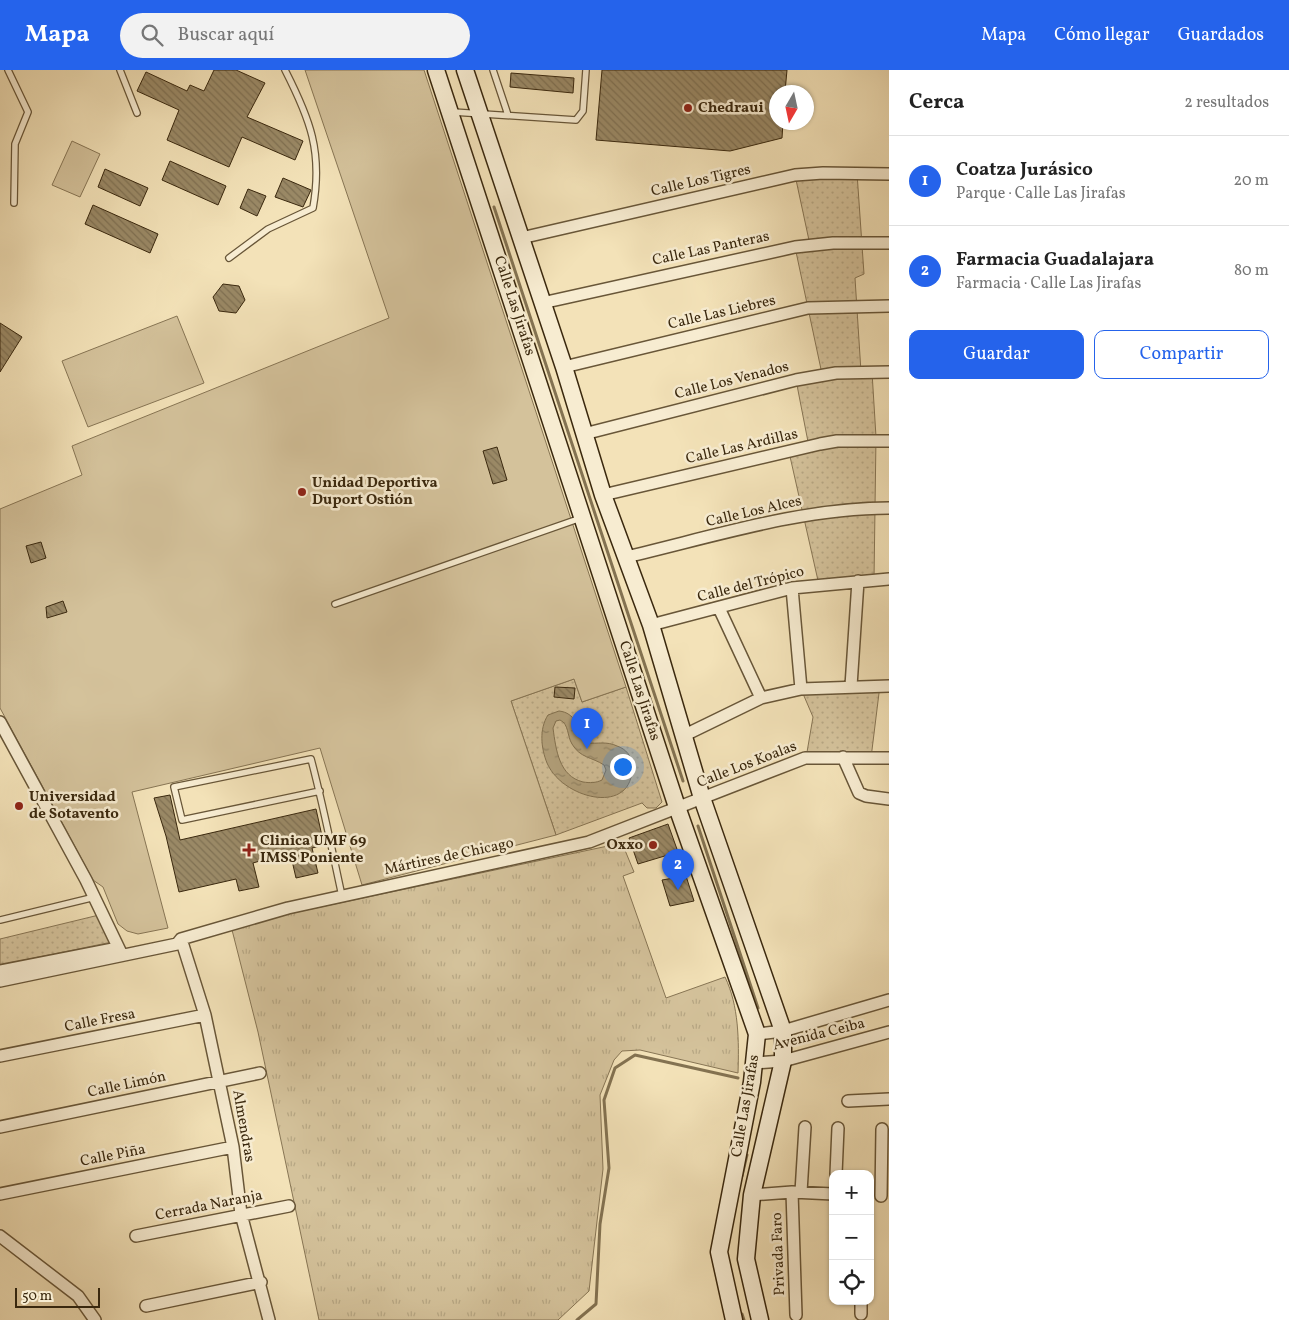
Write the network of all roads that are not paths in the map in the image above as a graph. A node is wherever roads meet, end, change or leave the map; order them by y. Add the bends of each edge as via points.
1 (8, 70) edge
2 (120, 70) edge
3 (285, 70) edge
4 (436, 70) edge
5 (465, 70) edge
6 (493, 70) edge
7 (586, 70) edge
8 (451, 112) junction
9 (137, 113) dead end
10 (480, 113) junction
11 (508, 115) junction
12 (889, 174) edge
13 (503, 184) junction
14 (477, 193) junction
15 (14, 203) dead end
16 (521, 238) junction
17 (889, 243) edge
18 (229, 258) dead end
19 (542, 303) junction
20 (889, 306) edge
21 (564, 367) junction
22 (889, 372) edge
23 (584, 434) junction
24 (889, 441) edge
25 (603, 495) junction
26 (889, 508) edge
27 (583, 517) junction
28 (626, 557) junction
29 (889, 579) edge
30 (858, 581) junction
31 (792, 588) junction
32 (335, 604) dead end
33 (719, 608) junction
34 (651, 625) junction
35 (851, 686) junction
36 (889, 686) edge
37 (800, 689) junction
38 (761, 698) junction
39 (0, 722) edge
40 (685, 735) junction
41 (843, 757) junction
42 (889, 758) edge
43 (320, 792) junction
44 (702, 798) junction
45 (889, 798) edge
46 (677, 807) junction
47 (342, 896) junction
48 (95, 897) junction
49 (0, 920) edge
50 (181, 940) junction
51 (121, 952) junction
52 (0, 971) edge
53 (0, 981) edge
54 (889, 1000) edge
55 (205, 1015) junction
56 (783, 1031) junction
57 (889, 1032) edge
58 (757, 1034) junction
59 (0, 1056) edge
60 (783, 1061) junction
61 (755, 1063) junction
62 (260, 1073) dead end
63 (219, 1082) junction
64 (889, 1099) edge
65 (848, 1101) dead end
66 (0, 1127) edge
67 (805, 1127) dead end
68 (838, 1128) dead end
69 (882, 1129) dead end
70 (233, 1147) junction
71 (836, 1170) edge
72 (797, 1192) junction
73 (0, 1194) edge
74 (829, 1194) edge
75 (752, 1195) junction
76 (880, 1195) edge
77 (289, 1206) dead end
78 (241, 1214) junction
79 (0, 1236) edge
80 (136, 1236) dead end
81 (260, 1282) junction
82 (861, 1305) edge
83 (146, 1306) dead end
84 (861, 1314) dead end
85 (796, 1315) dead end
86 (95, 1320) edge
87 (268, 1320) edge
88 (734, 1320) edge
89 (760, 1320) edge

1 - 15 lane via 28,112 15,144
2 - 9 lane
3 - 18 lane via 303,106 314,143 318,180 313,208 268,229
4 - 8 main road, Calle Las Jirafas
5 - 10 main road, Calle Las Jirafas
6 - 11 lane
7 - 11 lane via 583,111 576,120
8 - 10 lane
8 - 14 main road, Calle Las Jirafas
10 - 11 lane
10 - 13 main road, Calle Las Jirafas
12 - 16 street, Calle Los Tigres via 795,175
13 - 14 main road
13 - 16 main road, Calle Las Jirafas
14 - 27 main road, Calle Las Jirafas
16 - 19 main road, Calle Las Jirafas
17 - 19 street, Calle Las Panteras via 795,247
19 - 21 main road, Calle Las Jirafas
20 - 21 street, Calle Las Liebres via 808,308
21 - 23 main road, Calle Las Jirafas
22 - 23 street, Calle Los Venados via 836,373 796,380
23 - 25 main road, Calle Las Jirafas
24 - 25 street, Calle Las Ardillas via 820,444
25 - 28 main road, Calle Las Jirafas
26 - 28 street, Calle Los Alces via 810,514
27 - 32 lane
27 - 46 main road, Calle Las Jirafas
28 - 34 main road, Calle Las Jirafas
29 - 30 street, Calle del Trópico
30 - 31 street, Calle del Trópico
30 - 35 street
31 - 33 street, Calle del Trópico
31 - 37 street
33 - 34 street, Calle del Trópico
33 - 38 street
34 - 40 main road, Calle Las Jirafas
35 - 36 street
35 - 37 street
37 - 38 street
38 - 40 street
39 - 48 street
40 - 44 main road, Calle Las Jirafas
41 - 42 street, Calle Los Koalas
41 - 44 street, Calle Los Koalas via 805,758
41 - 45 street via 860,793
43 - 43 lane via 311,759 174,787 182,820
43 - 47 lane
44 - 46 street, Calle Los Koalas
44 - 56 main road, Calle Las Jirafas
46 - 47 street, Mártires de Chicago via 589,842
46 - 58 main road, Calle Las Jirafas
47 - 50 street, Mártires de Chicago via 288,908
48 - 49 lane
48 - 51 street
50 - 51 street, Mártires de Chicago via 177,944
50 - 55 street, Almendras
51 - 52 street
51 - 53 street
54 - 56 street, Avenida Ceiba
55 - 59 street, Calle Fresa
55 - 63 street, Almendras
56 - 58 street, Avenida Ceiba
56 - 60 main road, Calle Las Jirafas
57 - 60 street, Avenida Ceiba
58 - 61 main road, Calle Las Jirafas
60 - 61 street, Avenida Ceiba
60 - 75 main road, Calle Las Jirafas
61 - 88 main road, Calle Las Jirafas via 719,1252
62 - 63 street, Calle Limón
63 - 66 street, Calle Limón
63 - 70 street, Almendras
64 - 65 street
67 - 72 street, Privada Faro
68 - 71 street
69 - 76 street
70 - 73 street, Calle Piña
70 - 78 street, Almendras
72 - 74 street
72 - 75 street
72 - 85 street, Privada Faro
75 - 89 main road, Calle Las Jirafas via 746,1259
77 - 78 street, Cerrada Naranja
78 - 80 street, Cerrada Naranja
78 - 81 street, Almendras
79 - 86 street via 78,1296
81 - 83 street
81 - 87 street, Almendras
82 - 84 street

